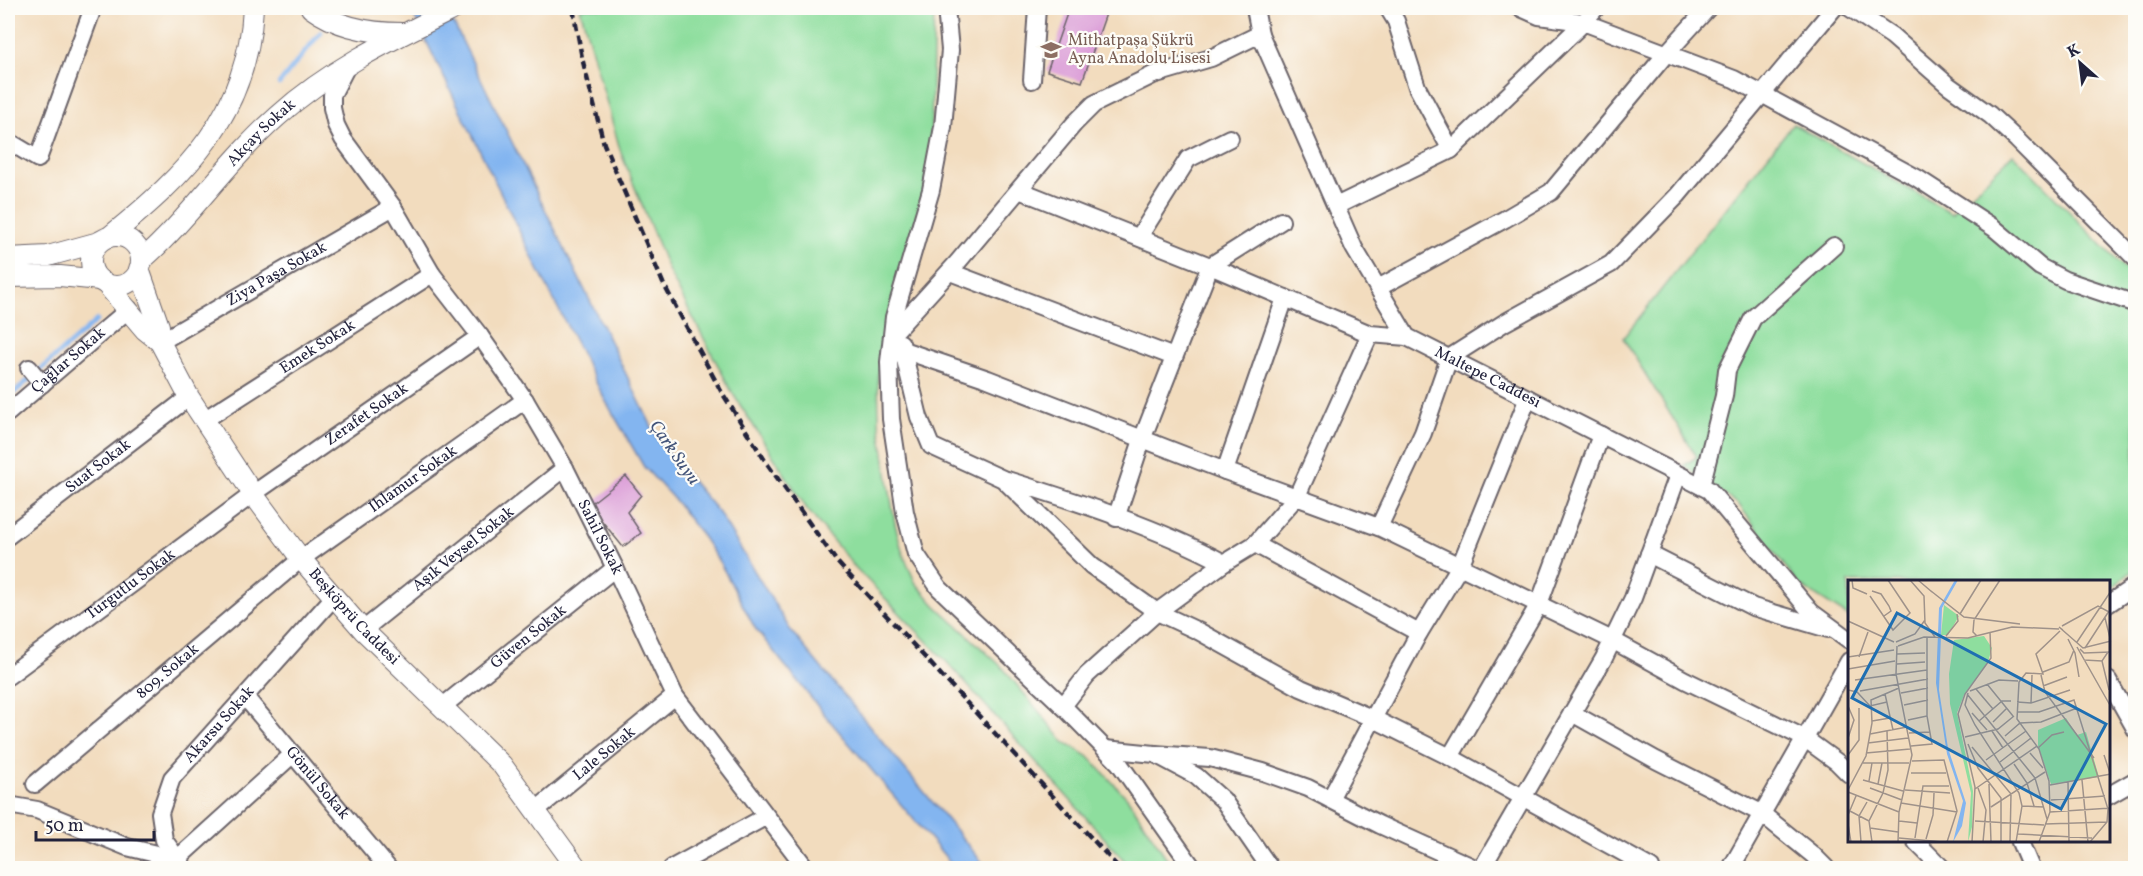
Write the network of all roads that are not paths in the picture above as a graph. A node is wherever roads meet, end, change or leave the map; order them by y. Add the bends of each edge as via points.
1 (93, 8) edge
2 (253, 8) edge
3 (311, 8) edge
4 (456, 8) edge
5 (946, 8) edge
6 (1037, 8) edge
7 (1255, 8) edge
8 (1388, 8) edge
9 (1521, 8) edge
10 (1596, 8) edge
11 (1708, 8) edge
12 (1834, 8) edge
13 (1850, 8) edge
14 (1583, 22) junction
15 (404, 33) junction
16 (1260, 34) junction
17 (1666, 54) junction
18 (348, 63) junction
19 (1032, 80) dead end
20 (1763, 94) junction
21 (1230, 138) dead end
22 (8, 141) edge
23 (1451, 150) junction
24 (1019, 190) junction
25 (1336, 206) junction
26 (393, 207) junction
27 (1281, 221) dead end
28 (1139, 237) junction
29 (104, 239) junction
30 (1834, 246) dead end
31 (8, 258) edge
32 (2136, 259) edge
33 (140, 265) junction
34 (1210, 266) junction
35 (950, 272) junction
36 (432, 274) junction
37 (8, 278) edge
38 (103, 282) junction
39 (1378, 288) junction
40 (1285, 298) junction
41 (2136, 304) edge
42 (129, 309) junction
43 (896, 323) junction
44 (1370, 334) junction
45 (480, 336) junction
46 (1407, 337) junction
47 (160, 342) junction
48 (903, 350) junction
49 (1174, 357) junction
50 (1449, 358) junction
51 (28, 368) dead end
52 (42, 384) junction
53 (189, 397) junction
54 (1528, 398) junction
55 (525, 400) junction
56 (8, 413) edge
57 (204, 420) junction
58 (1601, 435) junction
59 (1143, 437) junction
60 (565, 468) junction
61 (1225, 471) junction
62 (1678, 475) junction
63 (1003, 479) junction
64 (1701, 486) junction
65 (253, 494) junction
66 (1297, 496) junction
67 (1116, 518) junction
68 (1379, 527) junction
69 (8, 536) edge
70 (1255, 544) junction
71 (1649, 554) junction
72 (301, 559) junction
73 (1224, 564) junction
74 (1460, 566) junction
75 (615, 568) junction
76 (2136, 585) edge
77 (333, 598) junction
78 (2110, 603) edge
79 (1539, 604) junction
80 (1157, 612) junction
81 (363, 630) junction
82 (1419, 633) junction
83 (1843, 636) edge
84 (1612, 640) junction
85 (1848, 663) edge
86 (8, 676) edge
87 (2110, 682) edge
88 (675, 696) junction
89 (246, 698) junction
90 (443, 706) junction
91 (1063, 706) junction
92 (1572, 713) junction
93 (1374, 719) junction
94 (2136, 730) edge
95 (1804, 738) junction
96 (1106, 749) junction
97 (292, 754) junction
98 (1155, 754) junction
99 (1450, 757) junction
100 (1848, 773) edge
101 (2136, 780) edge
102 (35, 784) dead end
103 (2110, 795) edge
104 (1522, 799) junction
105 (1330, 800) junction
106 (9, 805) edge
107 (535, 811) junction
108 (1761, 813) junction
109 (765, 817) junction
110 (1917, 843) edge
111 (2023, 843) edge
112 (180, 864) edge
113 (574, 867) edge
114 (388, 868) edge
115 (672, 868) edge
116 (806, 868) edge
117 (1193, 868) edge
118 (1270, 868) edge
119 (1475, 868) edge
120 (1482, 868) edge
121 (1651, 868) edge
122 (1731, 868) edge
123 (1826, 868) edge
124 (1942, 868) edge
125 (2031, 868) edge

1 - 22 street via 38,159
2 - 29 main road, Akçay Sokak via 249,45 239,81 212,136 161,192
3 - 15 main road via 351,27
4 - 15 main road, Akçay Sokak
5 - 43 street via 950,50 943,127 931,190
6 - 19 street
7 - 16 street
8 - 23 street via 1396,21 1417,87
9 - 14 street via 1539,16
10 - 14 street
11 - 17 street
12 - 20 street
13 - 32 street via 1892,36 1948,85 1990,115
14 - 17 street
14 - 23 street
15 - 18 main road, Akçay Sokak
16 - 24 street via 1211,58 1153,75 1094,104
16 - 25 street
17 - 20 street
17 - 39 street via 1551,192
18 - 26 street, Sahil Sokak via 332,95 336,125
18 - 33 main road, Akçay Sokak via 277,117
20 - 41 street via 1917,178 1994,228 2040,267 2065,280
20 - 50 street via 1678,195 1611,264
21 - 28 street via 1188,159
23 - 25 street
24 - 28 street
24 - 35 street
25 - 39 street via 1354,248
26 - 36 street, Sahil Sokak
26 - 47 street, Ziya Paşa Sokak
27 - 34 street
28 - 34 street
29 - 31 main road via 48,256
29 - 33 main road via 116,236 131,241
29 - 38 main road via 94,248 91,262
30 - 64 street via 1753,318 1727,369
33 - 38 main road via 126,283
33 - 47 main road via 159,326
34 - 40 street
34 - 49 street
35 - 43 street
35 - 49 street
36 - 45 street, Sahil Sokak
36 - 57 street, Emek Sokak
37 - 38 main road via 60,276
38 - 42 main road
39 - 46 street
40 - 44 street
40 - 61 street
42 - 47 main road
42 - 52 street, Çağlar Sokak
43 - 48 street
43 - 91 street via 889,362 891,419 905,512 916,554 939,588
44 - 46 street
44 - 66 street
45 - 55 street, Sahil Sokak
45 - 65 street, Zerafet Sokak
46 - 50 street, Maltepe Caddesi
47 - 53 main road, Beşköprü Caddesi
48 - 59 street
48 - 63 street via 919,417 931,446
49 - 59 street
50 - 54 street, Maltepe Caddesi
50 - 68 street via 1423,433
51 - 52 street
52 - 56 street, Çağlar Sokak
53 - 57 main road, Beşköprü Caddesi
53 - 69 street, Suat Sokak
54 - 58 street, Maltepe Caddesi
54 - 74 street
55 - 60 street, Sahil Sokak
55 - 72 street, Ihlamur Sokak
57 - 65 main road, Beşköprü Caddesi
58 - 62 street, Maltepe Caddesi
58 - 79 street
59 - 61 street
59 - 67 street
60 - 75 street, Sahil Sokak
60 - 81 street, Aşık Veysel Sokak
61 - 66 street
62 - 64 street, Maltepe Caddesi
62 - 71 street
63 - 67 street
63 - 80 street via 1092,566
64 - 83 street, Maltepe Caddesi via 1709,490 1811,612
65 - 72 main road, Beşköprü Caddesi
65 - 86 street, Turgutlu Sokak
66 - 68 street
66 - 70 street
67 - 73 street via 1194,547
68 - 74 street
70 - 73 street
70 - 82 street
71 - 83 street via 1753,607
71 - 84 street
72 - 77 main road, Beşköprü Caddesi
72 - 102 street, 809. Sokak
73 - 80 street
74 - 79 street
74 - 82 street
75 - 88 street, Sahil Sokak
75 - 90 street, Güven Sokak
76 - 78 street
77 - 81 main road, Beşköprü Caddesi
77 - 89 street, Akarsu Sokak
79 - 84 street
79 - 99 street
80 - 91 street via 1088,675
80 - 93 street via 1301,688
81 - 90 main road, Beşköprü Caddesi
82 - 93 street
84 - 92 street
84 - 95 street
85 - 95 street
87 - 94 street
88 - 107 street, Lale Sokak
88 - 109 street, Sahil Sokak
89 - 97 street, Gönül Sokak
89 - 112 street, Akarsu Sokak via 172,778 160,813 164,840
90 - 107 main road, Beşköprü Caddesi via 502,765
91 - 96 street
92 - 104 street
92 - 108 street
93 - 99 street
93 - 105 street
95 - 100 street
95 - 108 street
96 - 98 street
96 - 117 street
97 - 112 street
97 - 114 street, Gönül Sokak
98 - 105 street via 1210,758 1286,780
98 - 118 street via 1196,776 1223,800
99 - 104 street
101 - 103 street
104 - 120 street
104 - 121 street
105 - 119 street
106 - 112 street via 37,810
107 - 113 main road, Beşköprü Caddesi
108 - 122 street
108 - 123 street
109 - 115 street
109 - 116 street, Sahil Sokak
110 - 124 street
111 - 125 street

